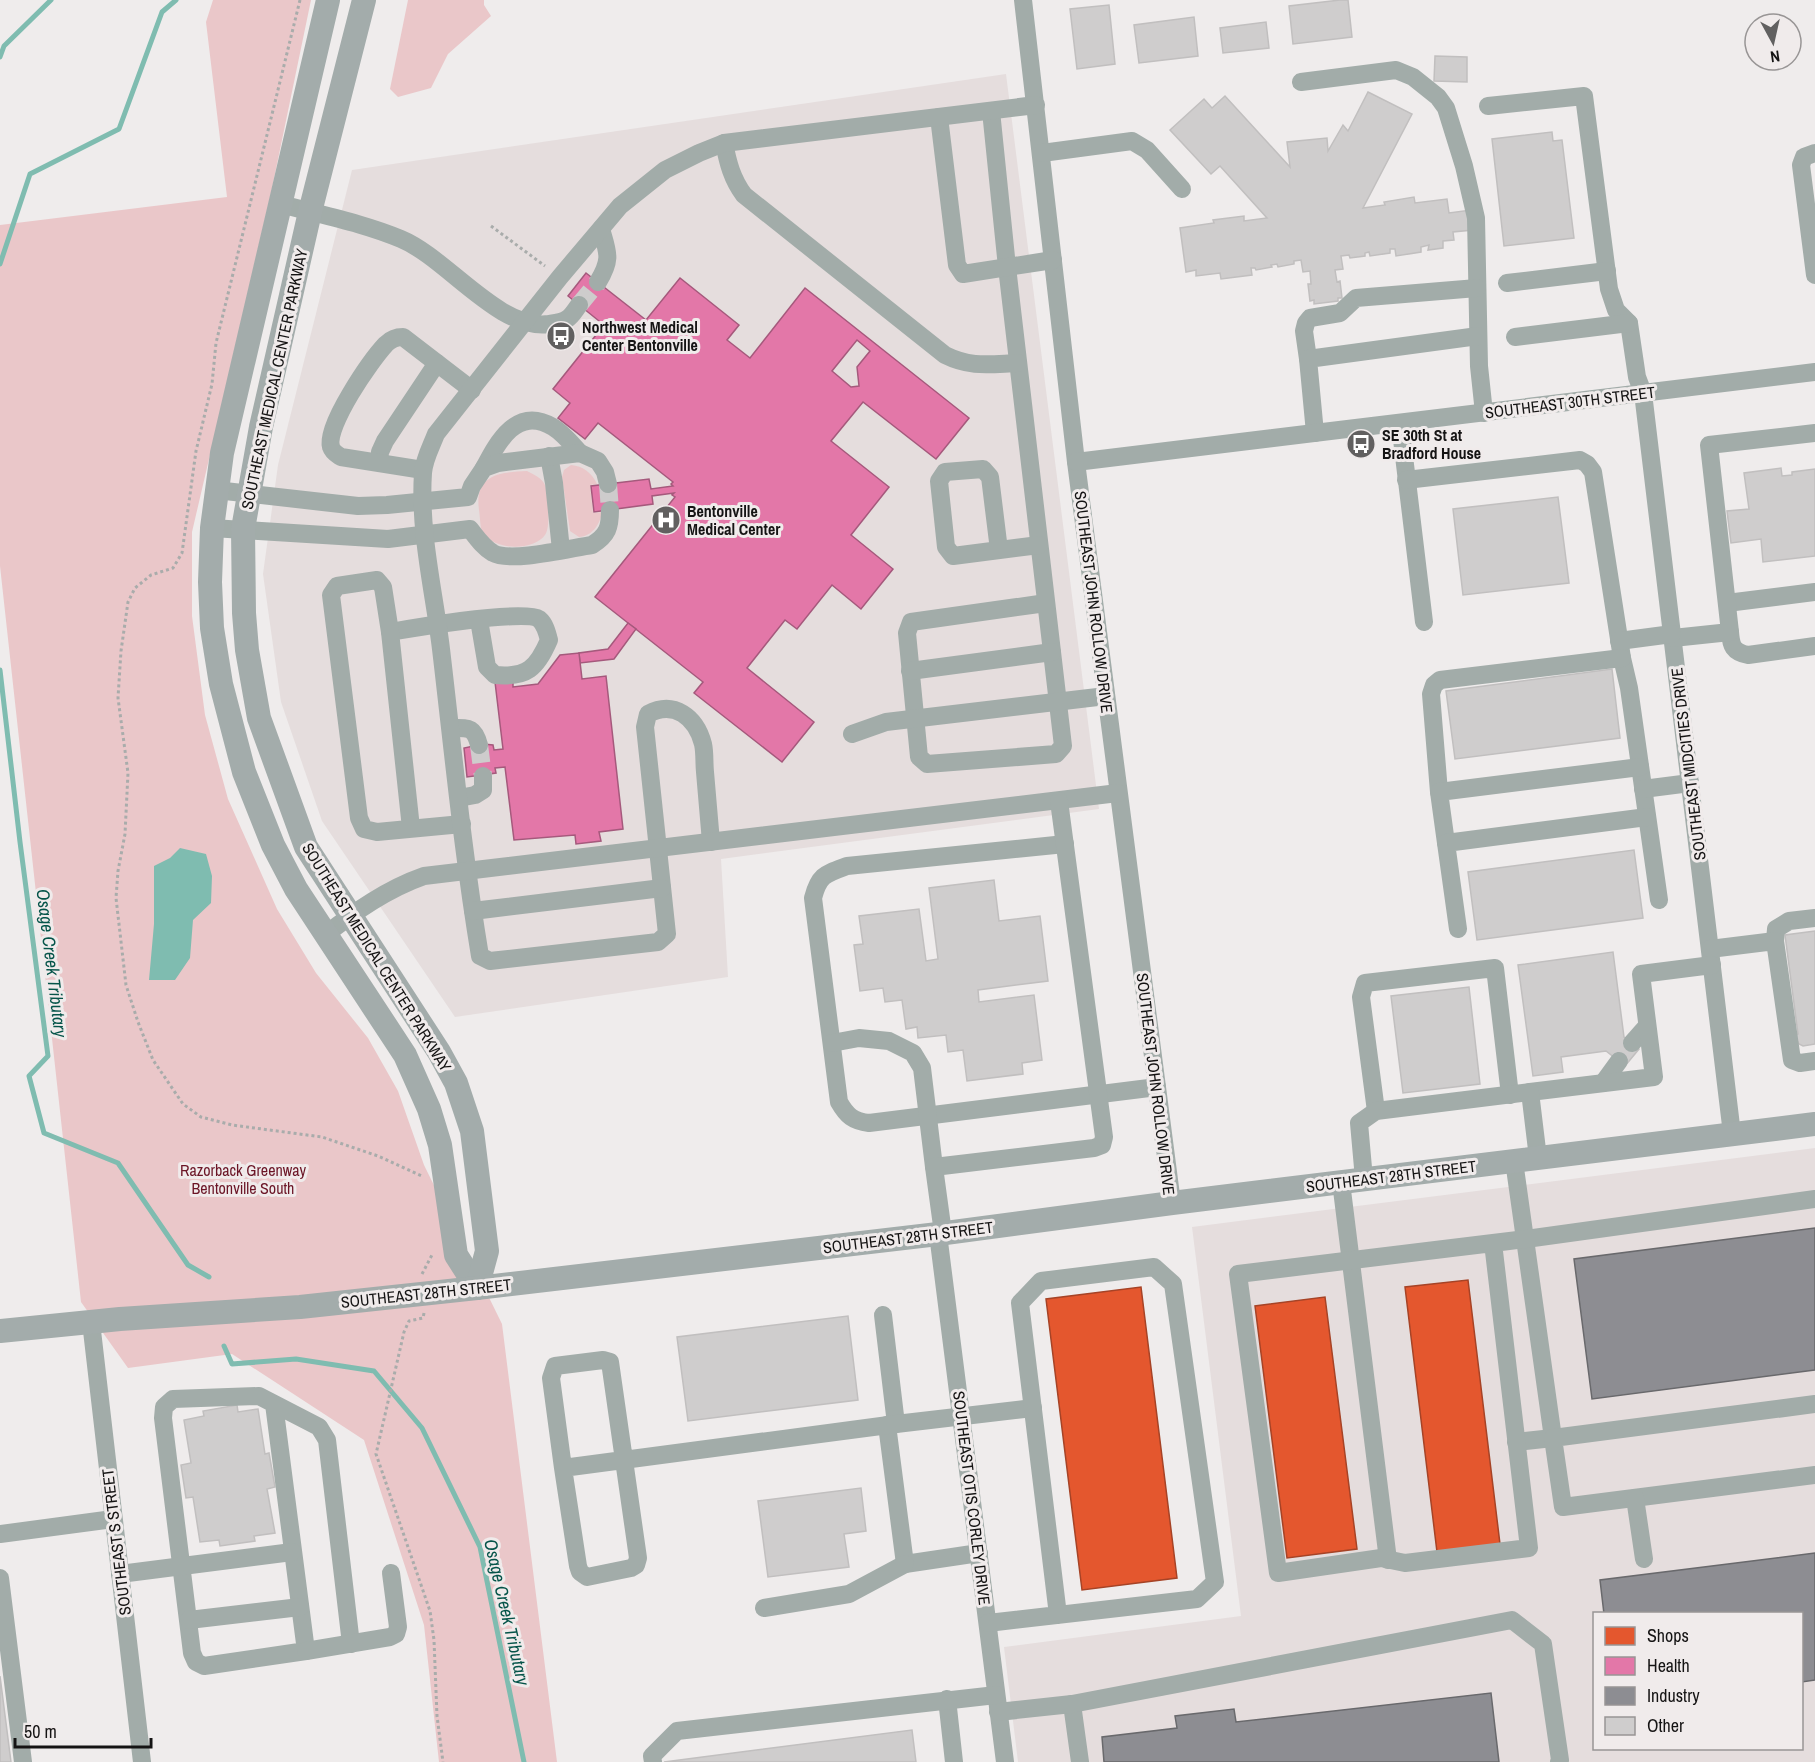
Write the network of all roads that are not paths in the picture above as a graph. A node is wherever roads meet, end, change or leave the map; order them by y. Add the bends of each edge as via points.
1 (328, 0) edge
2 (364, 0) edge
3 (1023, 0) edge
4 (1301, 82) dead end
5 (1036, 105) junction
6 (1488, 106) dead end
7 (991, 111) junction
8 (939, 117) junction
9 (724, 143) junction
10 (1041, 153) junction
11 (1815, 153) edge
12 (1182, 189) dead end
13 (281, 204) junction
14 (310, 212) junction
15 (601, 229) junction
16 (1053, 260) junction
17 (1007, 267) junction
18 (1607, 271) junction
19 (1815, 275) edge
20 (598, 282) tunnel mouth
21 (1507, 284) dead end
22 (1478, 288) junction
23 (579, 305) tunnel mouth
24 (525, 323) junction
25 (1629, 323) junction
26 (1478, 336) junction
27 (1515, 337) dead end
28 (1308, 358) junction
29 (437, 363) junction
30 (1018, 363) junction
31 (1815, 372) edge
32 (472, 390) junction
33 (1643, 393) junction
34 (1484, 412) junction
35 (1400, 423) junction
36 (1315, 433) junction
37 (1815, 433) edge
38 (580, 453) junction
39 (549, 456) junction
40 (379, 462) junction
41 (1076, 462) junction
42 (484, 468) junction
43 (423, 470) junction
44 (1406, 480) junction
45 (608, 484) tunnel mouth
46 (216, 490) junction
47 (248, 494) junction
48 (468, 496) junction
49 (422, 500) junction
50 (610, 510) tunnel mouth
51 (212, 528) junction
52 (243, 529) junction
53 (470, 529) junction
54 (424, 535) junction
55 (1039, 545) junction
56 (561, 550) junction
57 (999, 550) junction
58 (1815, 592) edge
59 (1046, 603) junction
60 (1727, 603) junction
61 (479, 620) dead end
62 (1424, 622) dead end
63 (438, 624) junction
64 (390, 632) junction
65 (1730, 632) junction
66 (1672, 636) junction
67 (1815, 646) edge
68 (1621, 650) junction
69 (1052, 652) junction
70 (910, 671) junction
71 (1106, 696) junction
72 (1057, 702) junction
73 (914, 719) junction
74 (451, 728) junction
75 (852, 734) dead end
76 (479, 745) tunnel mouth
77 (1640, 767) junction
78 (483, 776) tunnel mouth
79 (1690, 783) junction
80 (1643, 789) junction
81 (1439, 792) junction
82 (1118, 794) junction
83 (459, 798) junction
84 (1059, 801) junction
85 (1647, 817) junction
86 (462, 824) junction
87 (411, 828) junction
88 (711, 842) junction
89 (1446, 843) junction
90 (1065, 844) junction
91 (657, 849) junction
92 (466, 870) junction
93 (662, 888) junction
94 (1659, 900) dead end
95 (473, 911) junction
96 (350, 916) junction
97 (1815, 918) edge
98 (1458, 929) dead end
99 (325, 935) junction
100 (1775, 941) junction
101 (1711, 957) junction
102 (1647, 1026) junction
103 (832, 1043) junction
104 (1632, 1043) dead end
105 (1619, 1061) dead end
106 (1815, 1061) edge
107 (1603, 1083) junction
108 (1157, 1087) junction
109 (1530, 1092) junction
110 (1098, 1093) junction
111 (1510, 1095) junction
112 (1376, 1111) junction
113 (928, 1115) junction
114 (1815, 1124) edge
115 (1732, 1134) junction
116 (1538, 1158) junction
117 (1514, 1161) junction
118 (934, 1167) junction
119 (1353, 1181) junction
120 (1815, 1199) edge
121 (1172, 1203) junction
122 (940, 1233) junction
123 (1526, 1239) junction
124 (1493, 1243) junction
125 (1352, 1260) junction
126 (477, 1288) junction
127 (883, 1315) dead end
128 (91, 1322) junction
129 (0, 1331) edge
130 (274, 1404) junction
131 (1815, 1404) edge
132 (1033, 1408) junction
133 (962, 1417) junction
134 (892, 1424) junction
135 (1553, 1438) junction
136 (1516, 1442) junction
137 (623, 1460) junction
138 (563, 1468) junction
139 (1815, 1474) edge
140 (1635, 1498) junction
141 (113, 1519) junction
142 (0, 1534) edge
143 (292, 1552) junction
144 (979, 1553) junction
145 (1644, 1559) dead end
146 (1388, 1560) junction
147 (906, 1563) junction
148 (182, 1566) junction
149 (391, 1573) dead end
150 (120, 1574) junction
151 (0, 1578) edge
152 (300, 1607) junction
153 (764, 1608) dead end
154 (1058, 1615) junction
155 (189, 1620) junction
156 (988, 1623) junction
157 (351, 1644) junction
158 (306, 1651) junction
159 (947, 1699) junction
160 (997, 1703) junction
161 (1072, 1704) junction
162 (23, 1762) edge
163 (142, 1762) edge
164 (653, 1762) edge
165 (954, 1762) edge
166 (1005, 1762) edge
167 (1080, 1762) edge
168 (1559, 1762) edge

1 - 13 main road, SOUTHEAST MEDICAL CENTER PARKWAY
2 - 14 main road, SOUTHEAST MEDICAL CENTER PARKWAY
3 - 5 street, SOUTHEAST JOHN ROLLOW DRIVE
4 - 22 street via 1396,70 1413,77 1438,98 1446,108 1476,218
5 - 7 street
5 - 10 street, SOUTHEAST JOHN ROLLOW DRIVE
6 - 18 street via 1584,96
7 - 8 street
7 - 17 street
8 - 9 street
8 - 17 street via 957,266 963,274
9 - 15 street via 665,170 620,206
9 - 30 street via 728,166 744,195 945,355 961,363
10 - 12 street via 1132,141 1147,150
10 - 16 street, SOUTHEAST JOHN ROLLOW DRIVE
11 - 19 street via 1804,156 1801,165
13 - 14 street
13 - 46 main road, SOUTHEAST MEDICAL CENTER PARKWAY via 230,414
14 - 24 street via 402,239 504,314
14 - 47 main road, SOUTHEAST MEDICAL CENTER PARKWAY
15 - 20 street via 609,258
15 - 24 street
16 - 17 street
16 - 41 street, SOUTHEAST JOHN ROLLOW DRIVE
17 - 30 street
18 - 21 street
18 - 25 street via 1616,310
22 - 26 street
22 - 28 street via 1356,298 1340,314 1310,318 1304,331
23 - 24 street via 566,320
24 - 32 street
25 - 27 street
25 - 33 street, SOUTHEAST MIDCITIES DRIVE
26 - 28 street
26 - 34 street
28 - 36 street
29 - 32 street
29 - 40 street via 384,441
29 - 40 street via 403,337 395,337 351,392 333,429 330,445 341,457
30 - 55 street
31 - 33 street, SOUTHEAST 30TH STREET
32 - 43 street via 436,434
33 - 34 street, SOUTHEAST 30TH STREET
33 - 66 street, SOUTHEAST MIDCITIES DRIVE
34 - 35 street, SOUTHEAST 30TH STREET
35 - 36 street, SOUTHEAST 30TH STREET
35 - 44 street
36 - 41 street, SOUTHEAST 30TH STREET
37 - 60 street via 1709,445
38 - 39 street
38 - 42 street via 555,428 541,421 523,421 507,431
38 - 45 street via 598,461
39 - 42 street
39 - 56 street
40 - 43 street
41 - 71 street, SOUTHEAST JOHN ROLLOW DRIVE
42 - 48 street
43 - 49 street
44 - 62 street
44 - 68 street via 1580,459 1587,464 1595,481
46 - 47 street
46 - 51 main road, SOUTHEAST MEDICAL CENTER PARKWAY
47 - 49 street via 358,507
47 - 52 main road, SOUTHEAST MEDICAL CENTER PARKWAY
48 - 49 street
48 - 53 street
49 - 54 street
50 - 56 street via 610,527 603,538 592,545
51 - 52 street
51 - 99 main road, SOUTHEAST MEDICAL CENTER PARKWAY via 212,628 220,684 244,772 273,845
52 - 54 street via 388,539
52 - 96 main road, SOUTHEAST MEDICAL CENTER PARKWAY via 245,632 259,718 306,847
53 - 54 street
53 - 56 street via 495,555 512,558
54 - 63 street
55 - 57 street
55 - 59 street
57 - 57 street via 953,556 946,547 939,481 945,472 983,469 990,477
58 - 60 street
59 - 69 street
59 - 70 street via 911,622 907,633
60 - 65 street
61 - 63 street
63 - 64 street
63 - 74 street
64 - 87 street
64 - 87 street via 383,587 377,580 337,585 332,595 359,818 364,829 377,832
65 - 66 street
65 - 67 street via 1733,647 1748,655
66 - 68 street
66 - 79 street, SOUTHEAST MIDCITIES DRIVE
68 - 77 street
68 - 81 street via 1440,680 1431,694
69 - 70 street
69 - 72 street
70 - 73 street
71 - 72 street
71 - 82 street, SOUTHEAST JOHN ROLLOW DRIVE
72 - 73 street
72 - 73 street via 1063,746 1056,754 927,765 919,757
73 - 75 street via 886,722
74 - 76 street via 471,730
74 - 83 street
77 - 80 street
77 - 81 street
78 - 83 street via 483,790
79 - 80 street
79 - 101 street, SOUTHEAST MIDCITIES DRIVE
80 - 85 street
81 - 89 street
82 - 84 street
82 - 108 street, SOUTHEAST JOHN ROLLOW DRIVE
83 - 86 street
84 - 88 street
84 - 90 street
85 - 89 street
85 - 94 street
86 - 87 street
86 - 92 street
88 - 91 street
88 - 91 street via 702,744 687,717 677,709 659,708 648,714 645,727
89 - 98 street
90 - 103 street via 847,866 825,874 813,898
90 - 110 street
91 - 92 street
91 - 93 street
92 - 95 street
92 - 96 street via 409,881
93 - 95 street
93 - 95 street via 667,934 658,942 490,961 480,956
96 - 99 street
96 - 126 main road, SOUTHEAST MEDICAL CENTER PARKWAY via 456,1083 472,1131 487,1251
97 - 100 street via 1790,921 1776,929
99 - 126 main road, SOUTHEAST MEDICAL CENTER PARKWAY via 405,1055 429,1109 440,1145 456,1256
100 - 101 street
100 - 106 street via 1791,1060 1800,1064
101 - 102 street via 1641,974
101 - 115 street, SOUTHEAST MIDCITIES DRIVE
102 - 104 street
102 - 107 street via 1654,1077
103 - 113 street via 859,1038 889,1041 913,1053 922,1068
103 - 113 street via 839,1102 854,1121 869,1123
105 - 107 street
107 - 109 street
108 - 110 street
108 - 121 street, SOUTHEAST JOHN ROLLOW DRIVE
109 - 111 street
109 - 116 street
110 - 113 street
110 - 118 street via 1102,1145
111 - 112 street
111 - 112 street via 1495,968 1365,983 1360,997
112 - 119 street via 1359,1123
113 - 118 street, SOUTHEAST OTIS CORLEY DRIVE
114 - 115 main road, SOUTHEAST 28TH STREET
115 - 116 main road, SOUTHEAST 28TH STREET
116 - 117 main road, SOUTHEAST 28TH STREET
117 - 119 main road, SOUTHEAST 28TH STREET
117 - 123 street
118 - 122 street, SOUTHEAST OTIS CORLEY DRIVE
119 - 121 main road, SOUTHEAST 28TH STREET
119 - 125 street
120 - 123 street
121 - 122 main road, SOUTHEAST 28TH STREET
122 - 126 main road, SOUTHEAST 28TH STREET
122 - 133 street, SOUTHEAST OTIS CORLEY DRIVE
123 - 124 street
123 - 135 street
124 - 125 street
124 - 136 street
125 - 146 street
125 - 146 street via 1239,1275 1278,1573
126 - 128 main road, SOUTHEAST 28TH STREET via 300,1307
127 - 134 street
128 - 129 main road, SOUTHEAST 28TH STREET
128 - 141 street, SOUTHEAST S STREET
130 - 143 street
130 - 148 street via 259,1396 173,1399 164,1407
130 - 157 street via 319,1427 327,1440
131 - 135 street
132 - 133 street
132 - 154 street
132 - 154 street via 1020,1303 1041,1281 1154,1267 1173,1284 1215,1582 1197,1599
133 - 134 street
133 - 144 street, SOUTHEAST OTIS CORLEY DRIVE
134 - 137 street
134 - 147 street
135 - 136 street
135 - 140 street via 1563,1507
136 - 146 street via 1529,1548 1405,1563
137 - 138 street
137 - 138 street via 610,1362 555,1366 551,1378
137 - 138 street via 636,1565 587,1577 578,1566
139 - 140 street
140 - 145 street
141 - 142 street
141 - 150 street, SOUTHEAST S STREET
143 - 148 street
143 - 152 street
144 - 147 street
144 - 156 street, SOUTHEAST OTIS CORLEY DRIVE
147 - 153 street via 849,1594
148 - 150 street
148 - 155 street
149 - 157 street via 396,1634
150 - 163 street, SOUTHEAST S STREET
151 - 162 street
152 - 155 street
152 - 158 street
154 - 156 street
155 - 158 street via 192,1653 196,1662 204,1666
156 - 160 street, SOUTHEAST OTIS CORLEY DRIVE
157 - 158 street
159 - 160 street
159 - 164 street via 677,1731 652,1756
159 - 165 street
160 - 161 street
160 - 166 street, SOUTHEAST OTIS CORLEY DRIVE
161 - 167 street
161 - 168 street via 1512,1620 1543,1644

